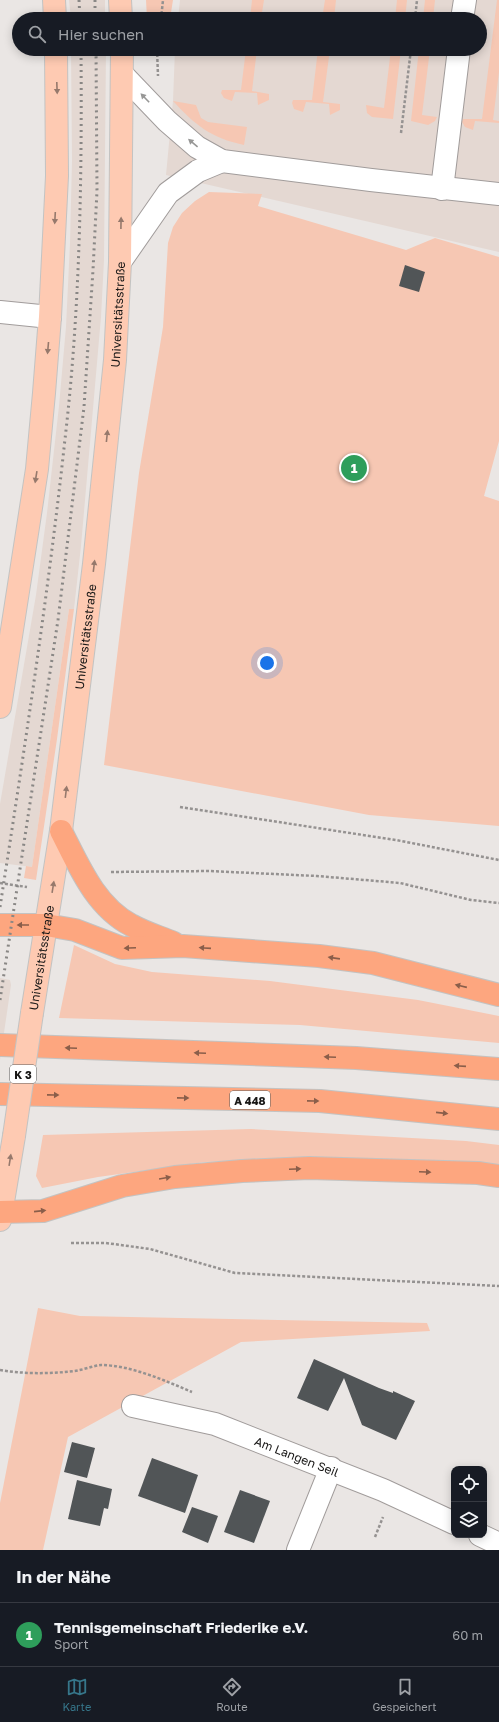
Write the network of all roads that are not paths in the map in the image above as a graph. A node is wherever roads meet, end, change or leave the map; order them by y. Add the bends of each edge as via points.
1 (54, 0) edge
2 (120, 0) edge
3 (465, 0) edge
4 (55, 12) edge
5 (121, 12) edge
6 (463, 12) edge
7 (56, 56) edge
8 (122, 56) edge
9 (458, 56) edge
10 (122, 74) junction
11 (222, 161) junction
12 (442, 189) junction
13 (499, 194) edge
14 (120, 262) junction
15 (0, 312) edge
16 (50, 317) junction
17 (0, 706) edge
18 (61, 831) junction
19 (0, 925) edge
20 (46, 925) junction
21 (183, 946) junction
22 (499, 995) edge
23 (0, 1045) edge
24 (499, 1069) edge
25 (0, 1094) edge
26 (499, 1119) edge
27 (499, 1176) edge
28 (0, 1215) edge
29 (134, 1406) dead end
30 (331, 1468) junction
31 (451, 1522) edge
32 (486, 1538) edge
33 (499, 1544) edge
34 (298, 1550) edge

1 - 4 main road
2 - 5 main road
3 - 6 street
7 -> 16 main road via 58,147
8 - 10 main road, Universitätsstraße / K 3
9 - 12 street
11 -> 10 street via 191,142
14 -> 10 main road, Universitätsstraße / K 3
11 - 12 street
11 - 14 street via 198,171 168,193
12 - 13 street
18 -> 14 main road, Universitätsstraße / K 3 via 94,564 115,360
15 - 16 street
16 -> 17 main road via 37,469
20 -> 18 main road, Universitätsstraße / K 3
18 - 21 highway via 91,888 115,915 132,926
20 -> 19 highway
21 -> 20 highway via 122,948 75,930
28 -> 20 main road, Universitätsstraße / K 3, bridge
22 -> 21 highway via 373,963 319,956
24 -> 23 highway via 356,1058
25 -> 26 highway, A 448 via 320,1101
28 -> 27 highway via 43,1211 122,1186 175,1177 242,1171 309,1168
29 - 30 street, Am Langen Seil via 215,1424
30 - 31 street, Am Langen Seil
30 - 34 street
32 - 33 street

